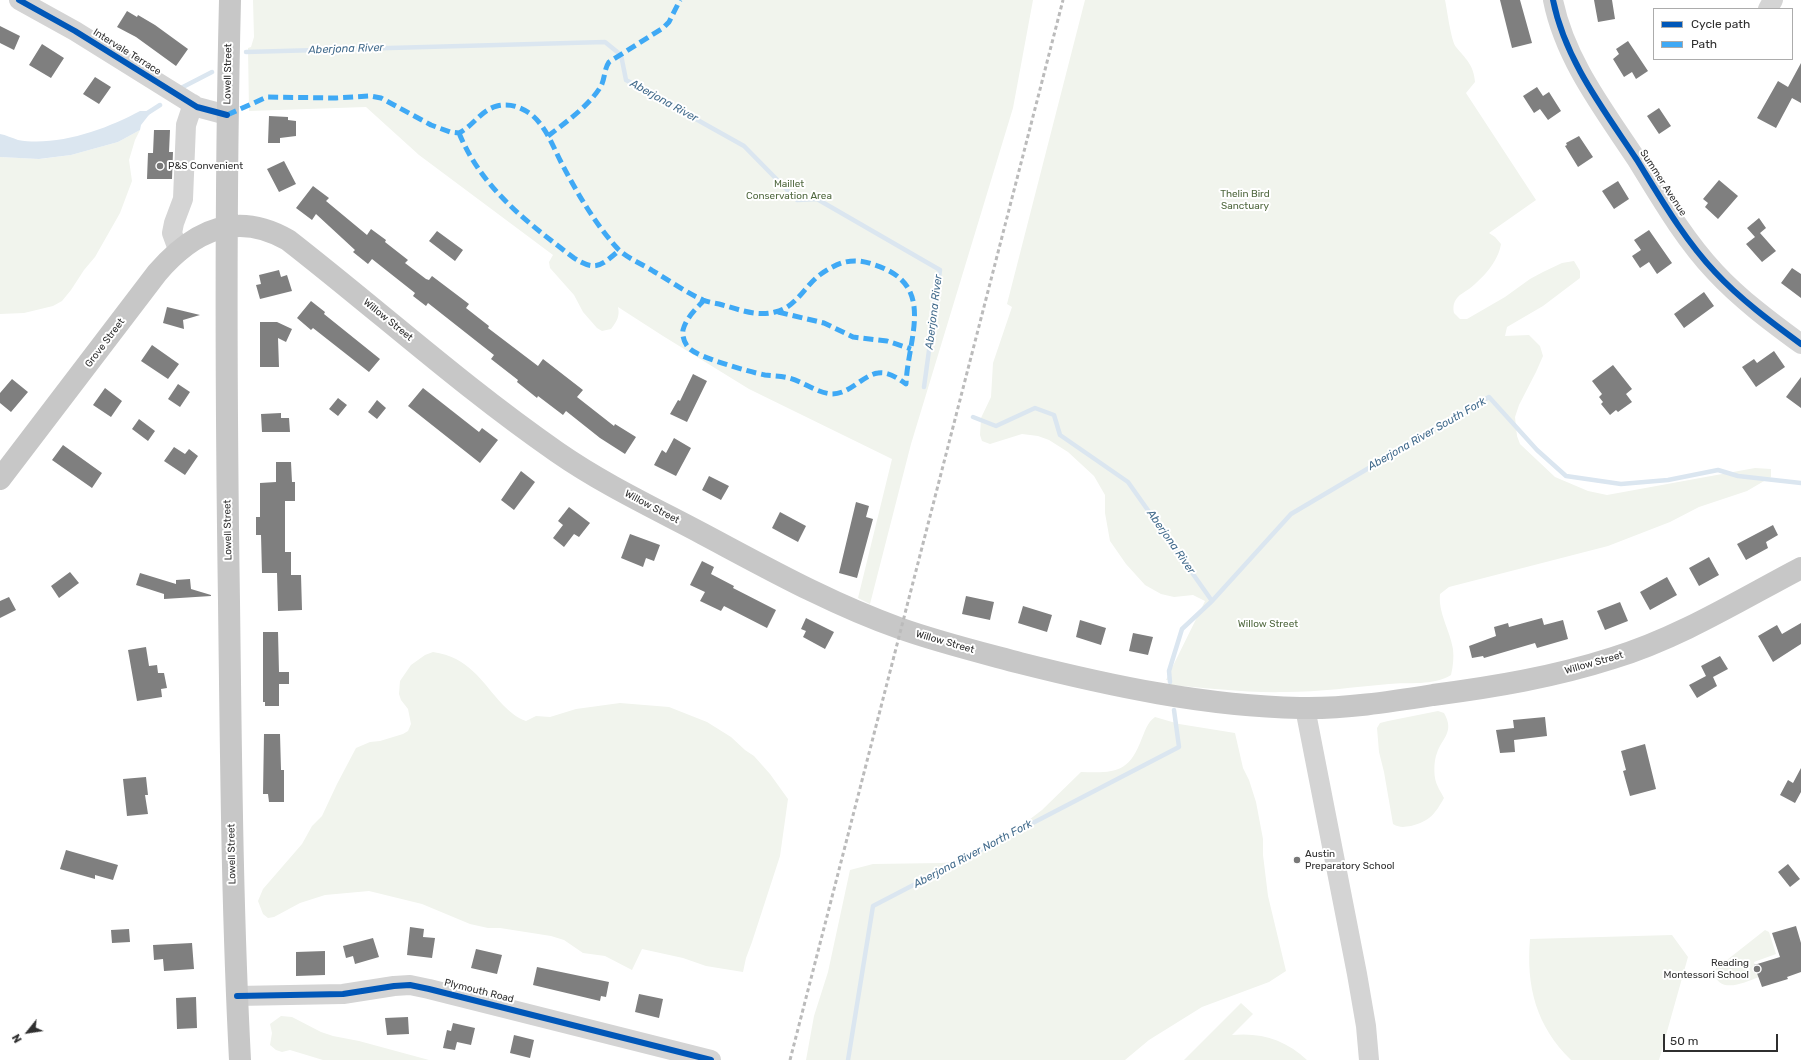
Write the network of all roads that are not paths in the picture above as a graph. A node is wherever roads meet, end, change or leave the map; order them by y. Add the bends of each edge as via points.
1 (19, 0) edge
2 (230, 0) edge
3 (1553, 0) edge
4 (193, 104) junction
5 (227, 115) junction
6 (226, 226) junction
7 (179, 252) junction
8 (1801, 344) edge
9 (0, 479) edge
10 (1801, 568) edge
11 (1305, 708) junction
12 (237, 996) junction
13 (240, 1060) edge
14 (712, 1060) edge
15 (1369, 1060) edge

1 - 4 street, Intervale Terrace via 75,31
2 - 5 main road, Lowell Street
3 - 8 street, Summer Avenue via 1559,24 1575,62 1690,242 1727,284
4 - 5 street, Intervale Terrace via 205,110
4 - 7 street via 186,125 183,199 172,233
5 - 6 main road, Lowell Street
6 - 7 main road, Grove Street via 199,238
6 - 11 main road, Willow Street via 264,229 288,240 490,403 572,462 782,576 872,618 982,653 1150,692 1235,704
6 - 12 main road, Lowell Street via 231,786
7 - 9 main road, Grove Street via 157,274
10 - 11 main road, Willow Street via 1674,634 1621,656 1587,666 1528,680 1373,704
11 - 15 street via 1357,974
12 - 13 main road, Lowell Street
12 - 14 street, Plymouth Road via 343,994 410,985

